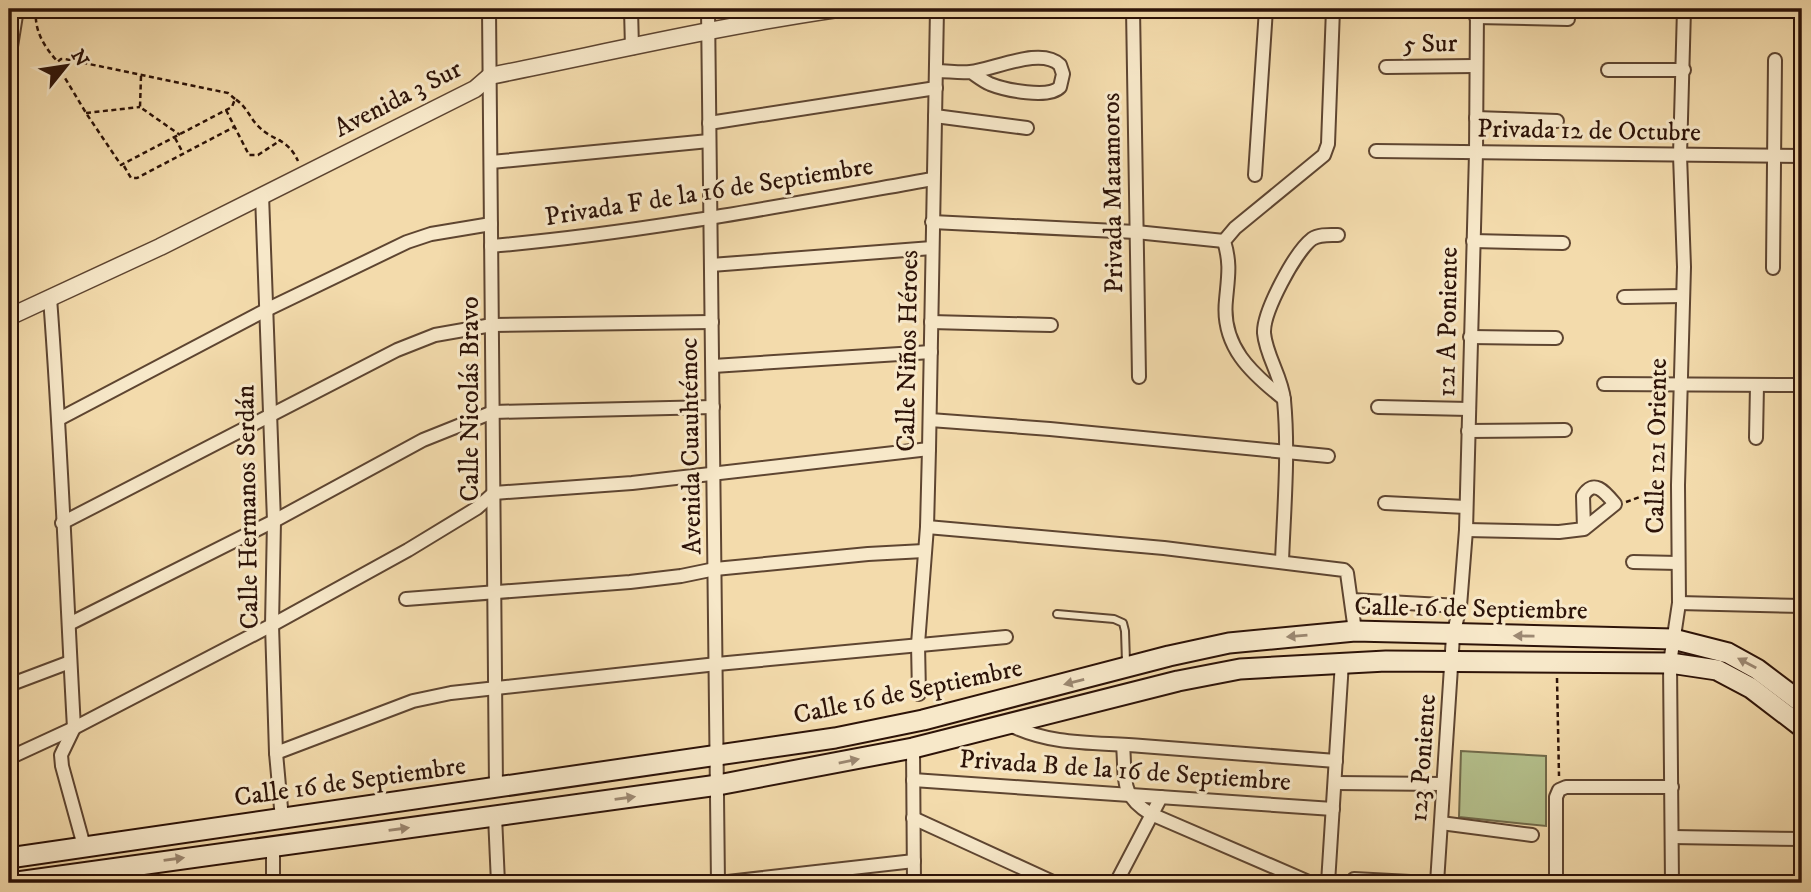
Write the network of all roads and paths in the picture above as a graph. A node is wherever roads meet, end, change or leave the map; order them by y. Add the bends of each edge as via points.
1 (16, 9) edge
2 (36, 9) edge
3 (489, 9) edge
4 (631, 9) edge
5 (708, 9) edge
6 (836, 9) edge
7 (937, 9) edge
8 (1133, 9) edge
9 (1266, 9) edge
10 (1333, 9) edge
11 (1684, 9) edge
12 (1477, 13) edge
13 (1568, 19) dead end
14 (708, 30) junction
15 (632, 48) junction
16 (9, 59) edge
17 (1775, 60) dead end
18 (57, 61) junction
19 (1475, 66) junction
20 (1386, 67) dead end
21 (1608, 70) dead end
22 (937, 71) junction
23 (1684, 71) junction
24 (971, 72) junction
25 (141, 76) junction
26 (490, 76) junction
27 (936, 88) junction
28 (235, 100) junction
29 (140, 107) junction
30 (226, 110) junction
31 (86, 113) junction
32 (935, 116) junction
33 (1476, 118) junction
34 (1557, 121) dead end
35 (709, 124) junction
36 (234, 127) junction
37 (1027, 128) dead end
38 (180, 135) junction
39 (175, 138) junction
40 (281, 140) junction
41 (709, 141) junction
42 (1376, 151) dead end
43 (183, 153) junction
44 (1476, 153) junction
45 (1680, 155) junction
46 (1773, 156) junction
47 (1802, 156) edge
48 (491, 162) junction
49 (124, 165) junction
50 (304, 174) junction
51 (1255, 175) dead end
52 (933, 179) junction
53 (262, 195) junction
54 (710, 218) junction
55 (932, 222) junction
56 (491, 224) junction
57 (1136, 232) junction
58 (1338, 234) dead end
59 (1224, 241) junction
60 (1473, 241) junction
61 (1563, 243) dead end
62 (491, 246) junction
63 (932, 248) junction
64 (711, 265) junction
65 (1773, 268) dead end
66 (1683, 296) junction
67 (1624, 297) dead end
68 (50, 298) junction
69 (266, 310) junction
70 (9, 317) edge
71 (712, 322) junction
72 (931, 322) junction
73 (492, 325) junction
74 (1051, 325) dead end
75 (1470, 337) junction
76 (1556, 338) dead end
77 (931, 352) junction
78 (712, 366) junction
79 (1139, 377) dead end
80 (1604, 384) dead end
81 (1681, 385) junction
82 (1757, 386) junction
83 (1802, 386) edge
84 (1284, 399) junction
85 (713, 407) junction
86 (1378, 407) dead end
87 (1469, 409) junction
88 (493, 412) junction
89 (270, 416) junction
90 (59, 419) junction
91 (930, 420) junction
92 (1565, 430) dead end
93 (1468, 431) junction
94 (1756, 438) dead end
95 (929, 449) junction
96 (1286, 451) junction
97 (1328, 456) dead end
98 (714, 472) junction
99 (1678, 485) junction
100 (494, 493) junction
101 (1385, 503) dead end
102 (1615, 504) junction
103 (1466, 507) junction
104 (274, 521) junction
105 (62, 523) junction
106 (927, 527) junction
107 (1584, 529) junction
108 (1466, 530) junction
109 (924, 551) junction
110 (1282, 561) junction
111 (1633, 562) dead end
112 (1678, 563) junction
113 (715, 569) junction
114 (494, 592) junction
115 (406, 599) dead end
116 (1352, 600) junction
117 (1679, 603) junction
118 (1460, 606) junction
119 (1802, 606) edge
120 (1057, 614) dead end
121 (69, 624) junction
122 (272, 625) junction
123 (1355, 631) junction
124 (1453, 636) junction
125 (1006, 637) dead end
126 (1672, 639) junction
127 (918, 645) junction
128 (1557, 660) junction
129 (70, 662) junction
130 (1342, 662) junction
131 (1452, 662) junction
132 (1670, 663) junction
133 (717, 664) junction
134 (1126, 668) junction
135 (9, 685) edge
136 (495, 688) junction
137 (919, 694) dead end
138 (1802, 704) edge
139 (1010, 724) junction
140 (1802, 727) edge
141 (74, 728) junction
142 (1123, 745) junction
143 (913, 748) junction
144 (276, 753) junction
145 (718, 754) junction
146 (9, 758) edge
147 (1336, 761) junction
148 (913, 780) junction
149 (1336, 783) junction
150 (1443, 784) junction
151 (718, 785) junction
152 (1672, 787) junction
153 (496, 788) junction
154 (1559, 790) junction
155 (1128, 794) junction
156 (1161, 797) junction
157 (1333, 809) junction
158 (1152, 814) junction
159 (495, 816) junction
160 (913, 818) junction
161 (282, 819) junction
162 (1441, 823) junction
163 (1532, 835) dead end
164 (1672, 837) junction
165 (1802, 839) edge
166 (84, 846) junction
167 (273, 846) junction
168 (9, 858) edge
169 (914, 861) junction
170 (93, 877) edge
171 (810, 878) edge
172 (1354, 879) dead end
173 (9, 883) edge
174 (274, 883) edge
175 (498, 883) edge
176 (719, 883) edge
177 (914, 883) edge
178 (1055, 883) edge
179 (1116, 883) edge
180 (1311, 883) edge
181 (1328, 883) edge
182 (1429, 883) edge
183 (1437, 883) edge
184 (1556, 883) edge
185 (1672, 883) edge

1 - 16 street
2 - 18 path via 40,36
3 - 26 street, Calle Nicolás Bravo
4 - 15 street
5 - 14 street, Avenida Cuauhtémoc
6 - 14 street, Avenida 3 Sur
7 - 22 street, Calle Niños Héroes
8 - 57 street, Privada Matamoros
9 - 51 street
10 - 59 street via 1324,155
11 - 23 street, Calle 121 Oriente
12 - 13 street
12 - 19 street, 121 A Poniente
14 - 15 street, Avenida 3 Sur
14 - 35 street, Avenida Cuauhtémoc
15 - 26 street, Avenida 3 Sur
17 - 46 street
18 - 25 path
18 - 31 path
19 - 20 street, 5 Sur
19 - 33 street, 121 A Poniente
21 - 23 street
22 - 24 street
22 - 27 street, Calle Niños Héroes
23 - 45 street, Calle 121 Oriente
24 - 24 street via 1000,88 1052,93 1060,87 1063,74 1060,65 1049,58
25 - 28 path via 228,93
25 - 29 path
26 - 48 street, Calle Nicolás Bravo
26 - 50 street, Avenida 3 Sur via 475,89
27 - 32 street, Calle Niños Héroes
27 - 35 street
28 - 30 path
28 - 40 path via 258,126
29 - 31 path
29 - 38 path
30 - 36 path
30 - 38 path
31 - 49 path
32 - 37 street
32 - 52 street, Calle Niños Héroes
33 - 34 street
33 - 44 street, 121 A Poniente
35 - 41 street, Avenida Cuauhtémoc
36 - 40 path via 249,156
36 - 43 path
38 - 39 path
39 - 43 path
39 - 49 path
40 - 50 path via 292,149
41 - 48 street
41 - 54 street, Avenida Cuauhtémoc
42 - 44 street, Privada 12 de Octubre
43 - 49 path via 137,178 131,178
44 - 45 street, Privada 12 de Octubre
44 - 60 street, 121 A Poniente
45 - 46 street, Privada 12 de Octubre
45 - 66 street, Calle 121 Oriente
46 - 47 street, Privada 12 de Octubre
46 - 65 street
48 - 56 street, Calle Nicolás Bravo
50 - 53 street, Avenida 3 Sur
52 - 54 street, Privada F de la 16 de Septiembre
52 - 55 street, Calle Niños Héroes
53 - 68 street, Avenida 3 Sur
53 - 69 street, Calle Hermanos Serdán
54 - 62 street, Privada F de la 16 de Septiembre
54 - 64 street, Avenida Cuauhtémoc
55 - 57 street
55 - 63 street, Calle Niños Héroes
56 - 62 street, Calle Nicolás Bravo
56 - 69 street via 407,242
57 - 59 street
57 - 79 street, Privada Matamoros
58 - 84 street via 1315,236 1305,245 1269,309 1264,334
59 - 84 street via 1230,260 1225,322 1230,340 1263,382
60 - 61 street
60 - 75 street, 121 A Poniente
62 - 73 street, Calle Nicolás Bravo
63 - 64 street
63 - 72 street, Calle Niños Héroes
64 - 71 street, Avenida Cuauhtémoc
66 - 67 street
66 - 81 street, Calle 121 Oriente
68 - 70 street, Avenida 3 Sur
68 - 90 street
69 - 89 street, Calle Hermanos Serdán
69 - 90 street
71 - 73 street
71 - 78 street, Avenida Cuauhtémoc
72 - 74 street
72 - 77 street, Calle Niños Héroes
73 - 88 street, Calle Nicolás Bravo
73 - 89 street via 415,342
75 - 76 street
75 - 87 street, 121 A Poniente
77 - 78 street
77 - 91 street, Calle Niños Héroes
78 - 85 street, Avenida Cuauhtémoc
80 - 81 street
81 - 82 street
81 - 99 street, Calle 121 Oriente
82 - 83 street
82 - 94 street
84 - 96 street
85 - 88 street
85 - 98 street, Avenida Cuauhtémoc
86 - 87 street
87 - 93 street, 121 A Poniente
88 - 100 street, Calle Nicolás Bravo
88 - 104 street via 423,440
89 - 104 street, Calle Hermanos Serdán
89 - 105 street
90 - 105 street
91 - 95 street, Calle Niños Héroes
91 - 96 street
92 - 93 street
93 - 103 street, 121 A Poniente
95 - 98 street
95 - 106 street, Calle Niños Héroes
96 - 97 street
96 - 110 street
98 - 100 street
98 - 113 street, Avenida Cuauhtémoc
99 - 102 path
99 - 112 street, Calle 121 Oriente
100 - 114 street, Calle Nicolás Bravo
100 - 122 street via 408,550
101 - 103 street
102 - 107 street
102 - 107 street via 1603,490 1590,488 1583,496
103 - 108 street, 121 A Poniente
104 - 121 street
104 - 122 street, Calle Hermanos Serdán
105 - 121 street
106 - 109 street, Calle Niños Héroes
106 - 110 street
107 - 108 street
108 - 118 street, 121 A Poniente
109 - 113 street
109 - 127 street, Calle Niños Héroes
110 - 116 street via 1344,570
111 - 112 street
112 - 117 street, Calle 121 Oriente
113 - 114 street
113 - 133 street, Avenida Cuauhtémoc
114 - 115 street
114 - 136 street, Calle Nicolás Bravo
116 - 118 street
116 - 123 street
117 - 119 street
117 - 126 street, Calle 121 Oriente
118 - 124 street, 121 A Poniente
120 - 134 lane via 1122,623
121 - 129 street
122 - 141 street
122 - 144 street, Calle Hermanos Serdán
123 - 124 main road, Calle 16 de Septiembre
123 -> 134 main road, Calle 16 de Septiembre via 1229,643
126 -> 124 main road, Calle 16 de Septiembre
124 - 131 street, 123 Poniente
125 - 127 street
126 - 132 street, Calle 121 Oriente
138 -> 126 main road, Calle 16 de Septiembre via 1728,653
127 - 133 street
127 - 137 street, Calle Niños Héroes
128 - 131 main road, Calle 16 de Septiembre
128 - 132 main road, Calle 16 de Septiembre
128 - 154 path
129 - 135 street
129 - 141 street
130 - 131 main road, Calle 16 de Septiembre
130 - 139 main road, Calle 16 de Septiembre via 1240,669
130 - 147 street
131 - 150 street, 123 Poniente
132 - 140 main road, Calle 16 de Septiembre via 1717,670 1751,688
132 - 152 street, Calle 121 Oriente
133 - 136 street
133 - 145 street, Avenida Cuauhtémoc
134 -> 145 main road, Calle 16 de Septiembre via 923,720
136 - 144 street via 413,701
136 - 153 street, Calle Nicolás Bravo
139 - 142 street via 1064,743
139 - 143 main road, Calle 16 de Septiembre
141 - 146 street
141 - 166 street via 61,755
142 - 147 street
142 - 155 street
143 - 148 street
151 -> 143 main road, Calle 16 de Septiembre
144 - 161 street, Calle Hermanos Serdán
145 - 151 street, Avenida Cuauhtémoc
145 - 153 main road, Calle 16 de Septiembre
147 - 149 street
148 - 155 street, Privada B de la 16 de Septiembre
148 - 160 street
149 - 150 street
149 - 157 street
150 - 162 street, 123 Poniente
159 -> 151 main road, Calle 16 de Septiembre
151 - 176 street, Avenida Cuauhtémoc
152 - 154 street
152 - 164 street, Calle 121 Oriente
153 - 161 main road, Calle 16 de Septiembre
154 - 184 street
155 - 156 street, Privada B de la 16 de Septiembre
155 - 158 street
156 - 157 street, Privada B de la 16 de Septiembre
156 - 158 street
157 - 181 street
158 - 179 street
158 - 180 street
167 -> 159 main road, Calle 16 de Septiembre
159 - 175 street
160 - 169 street
160 - 178 street
161 - 166 main road, Calle 16 de Septiembre
162 - 163 street
162 - 183 street, 123 Poniente
164 - 165 street
164 - 185 street, Calle 121 Oriente
166 - 168 main road, Calle 16 de Septiembre
170 -> 167 main road, Calle 16 de Septiembre
167 - 174 street
169 - 171 street
169 - 177 street
170 - 173 main road, Calle 16 de Septiembre
171 - 176 street
172 - 182 street

